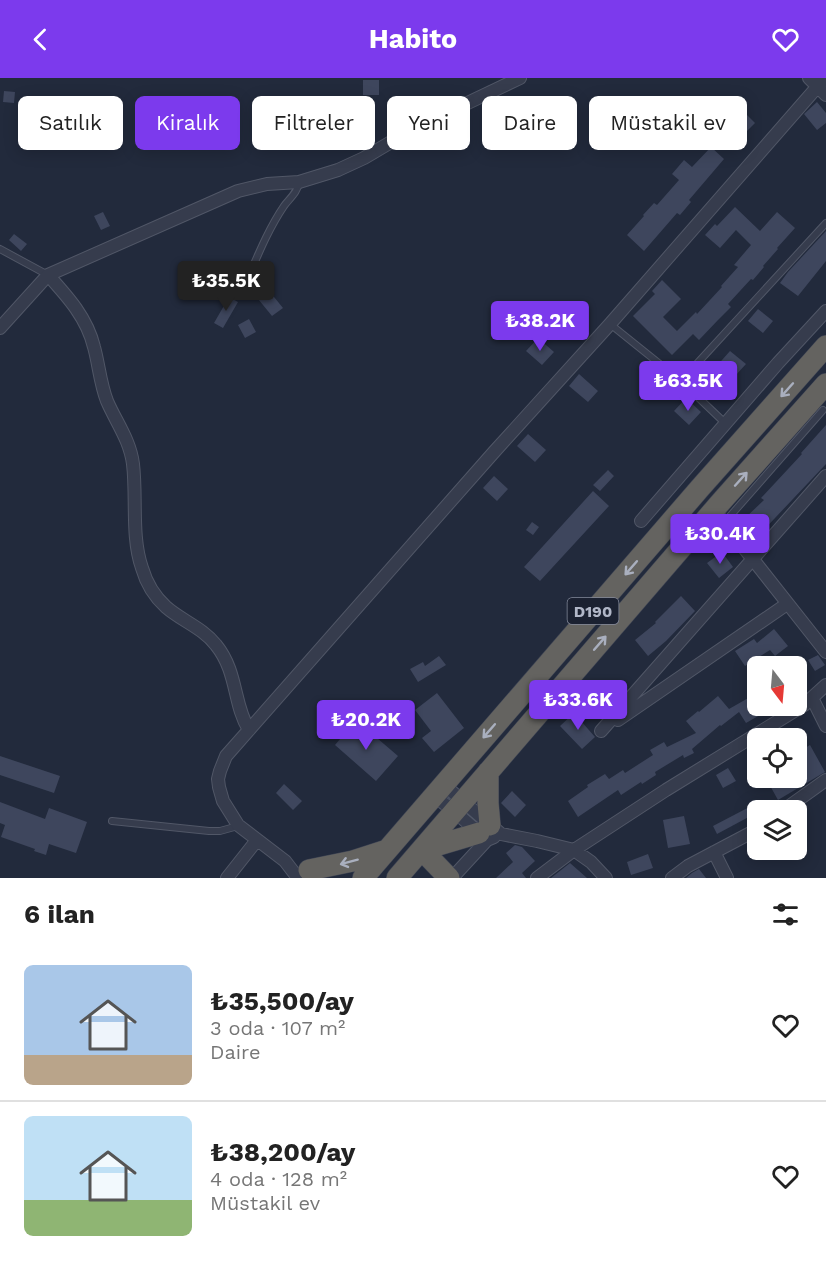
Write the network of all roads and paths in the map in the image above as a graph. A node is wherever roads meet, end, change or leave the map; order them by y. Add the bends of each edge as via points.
1 (520, 78) edge
2 (819, 84) edge
3 (299, 182) junction
4 (826, 223) edge
5 (0, 249) edge
6 (48, 275) junction
7 (244, 287) dead end
8 (826, 311) edge
9 (610, 324) junction
10 (0, 328) edge
11 (826, 346) edge
12 (681, 381) junction
13 (826, 384) edge
14 (823, 410) dead end
15 (726, 424) junction
16 (825, 480) edge
17 (719, 517) junction
18 (641, 520) dead end
19 (752, 560) junction
20 (787, 604) junction
21 (826, 652) edge
22 (826, 685) edge
23 (812, 698) junction
24 (826, 726) edge
25 (249, 730) junction
26 (488, 772) junction
27 (826, 780) edge
28 (439, 790) junction
29 (798, 800) edge
30 (459, 806) junction
31 (112, 821) dead end
32 (238, 825) junction
33 (489, 833) junction
34 (747, 835) edge
35 (257, 840) junction
36 (388, 850) junction
37 (422, 850) junction
38 (574, 850) junction
39 (714, 852) junction
40 (308, 875) edge
41 (227, 878) edge
42 (363, 878) edge
43 (397, 878) edge
44 (451, 878) edge
45 (537, 878) edge
46 (606, 878) edge
47 (672, 878) edge
48 (727, 878) edge

1 - 3 street via 413,129 351,164
2 - 9 street
3 - 6 street via 267,184 232,194
3 - 7 lane via 272,224
4 - 12 lane
5 - 6 lane
6 - 10 street
6 - 25 street via 86,323 104,394 129,447 138,549 145,577 167,608 206,634 221,652 230,668
8 - 15 street
9 - 12 lane
9 - 25 street
11 -> 28 highway, D190
12 - 15 lane
17 -> 13 highway, D190
14 - 17 lane
15 - 18 street
16 - 19 street
17 - 19 street
26 -> 17 highway, D190
19 - 20 street
19 - 20 street via 601,731
20 - 21 street
22 - 23 street
23 - 24 street
23 - 38 street
25 - 32 street via 226,756 219,779 223,801
26 - 30 highway, D190
26 - 33 highway
27 - 29 street
28 - 30 street
28 - 36 highway, D190
30 - 33 street
30 - 37 highway, D190
31 - 32 lane via 209,831
32 - 35 street
33 - 37 highway
33 - 38 street
33 - 44 street
34 - 39 street
35 - 40 street
35 - 41 street
36 -> 40 highway
36 - 42 highway, D190
37 - 43 highway, D190
37 - 44 highway
38 - 45 street
38 - 46 street
39 - 47 street
39 - 48 street

